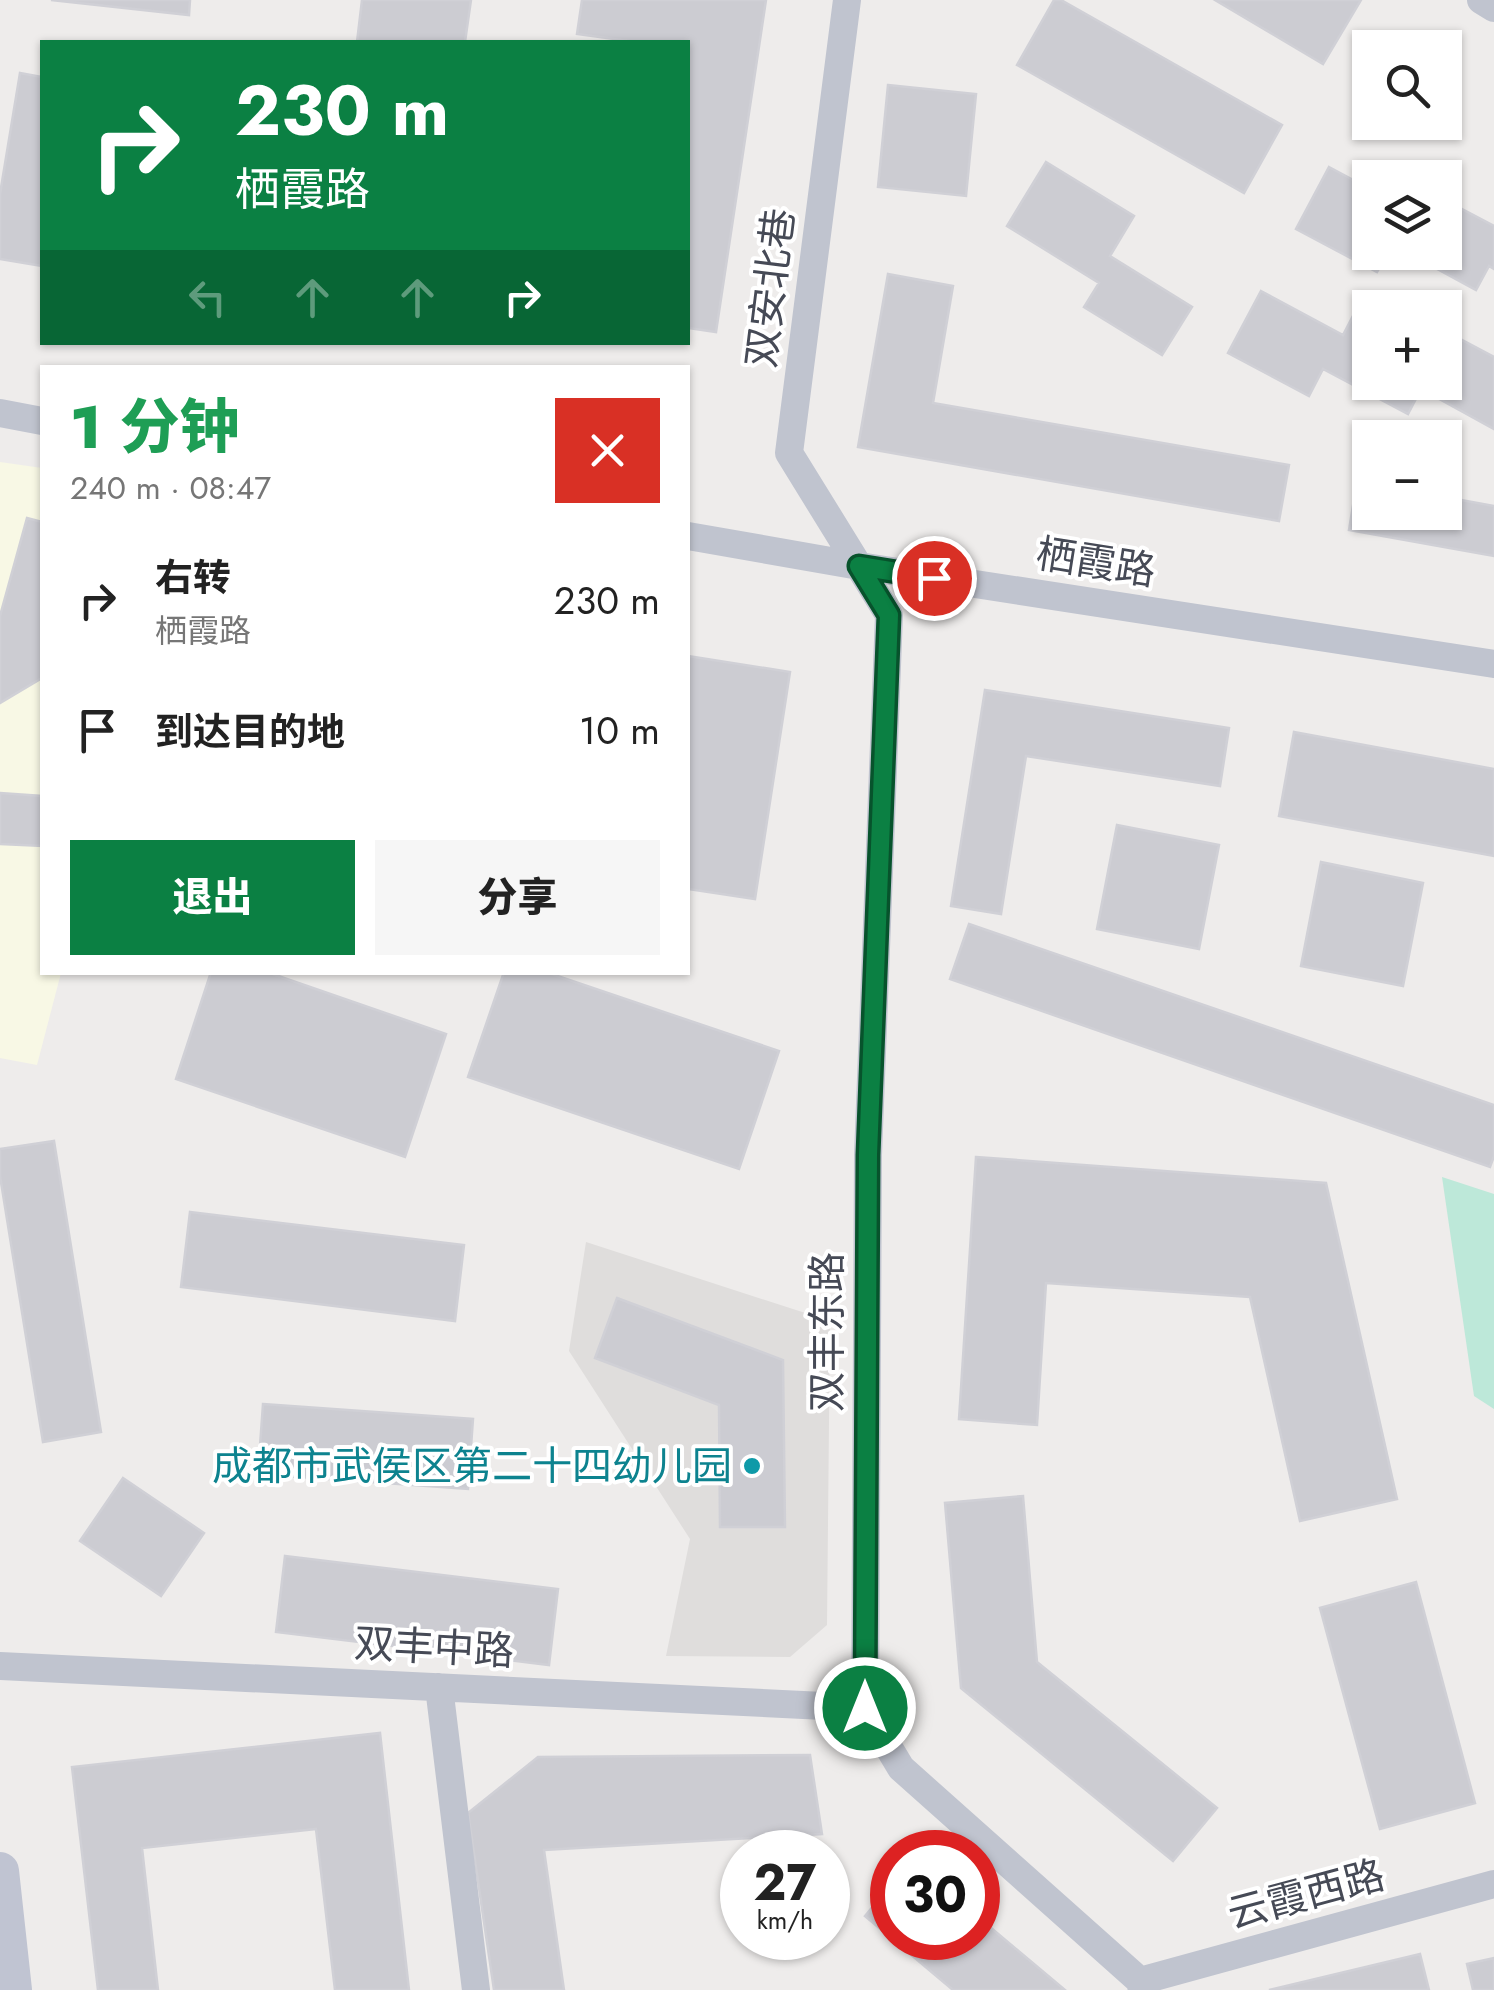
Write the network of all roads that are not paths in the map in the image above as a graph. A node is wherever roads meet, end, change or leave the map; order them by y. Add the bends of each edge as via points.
1 (847, 0) edge
2 (1481, 0) edge
3 (1494, 8) edge
4 (0, 413) edge
5 (40, 420) edge
6 (690, 536) edge
7 (859, 566) junction
8 (1494, 664) edge
9 (0, 1666) edge
10 (439, 1688) junction
11 (865, 1708) junction
12 (0, 1871) edge
13 (1494, 1884) edge
14 (1141, 1986) edge
15 (12, 1990) edge
16 (476, 1990) edge

1 - 7 street, 双安北巷 via 789,453
2 - 3 street
4 - 5 street
6 - 7 street, 栖霞路
7 - 8 street, 栖霞路
7 - 11 street, 双丰东路 via 889,615 868,1155
9 - 10 street, 双丰中路
10 - 11 street, 双丰中路
10 - 16 street
11 - 14 street via 901,1768
12 - 15 street
13 - 14 street, 云霞西路

